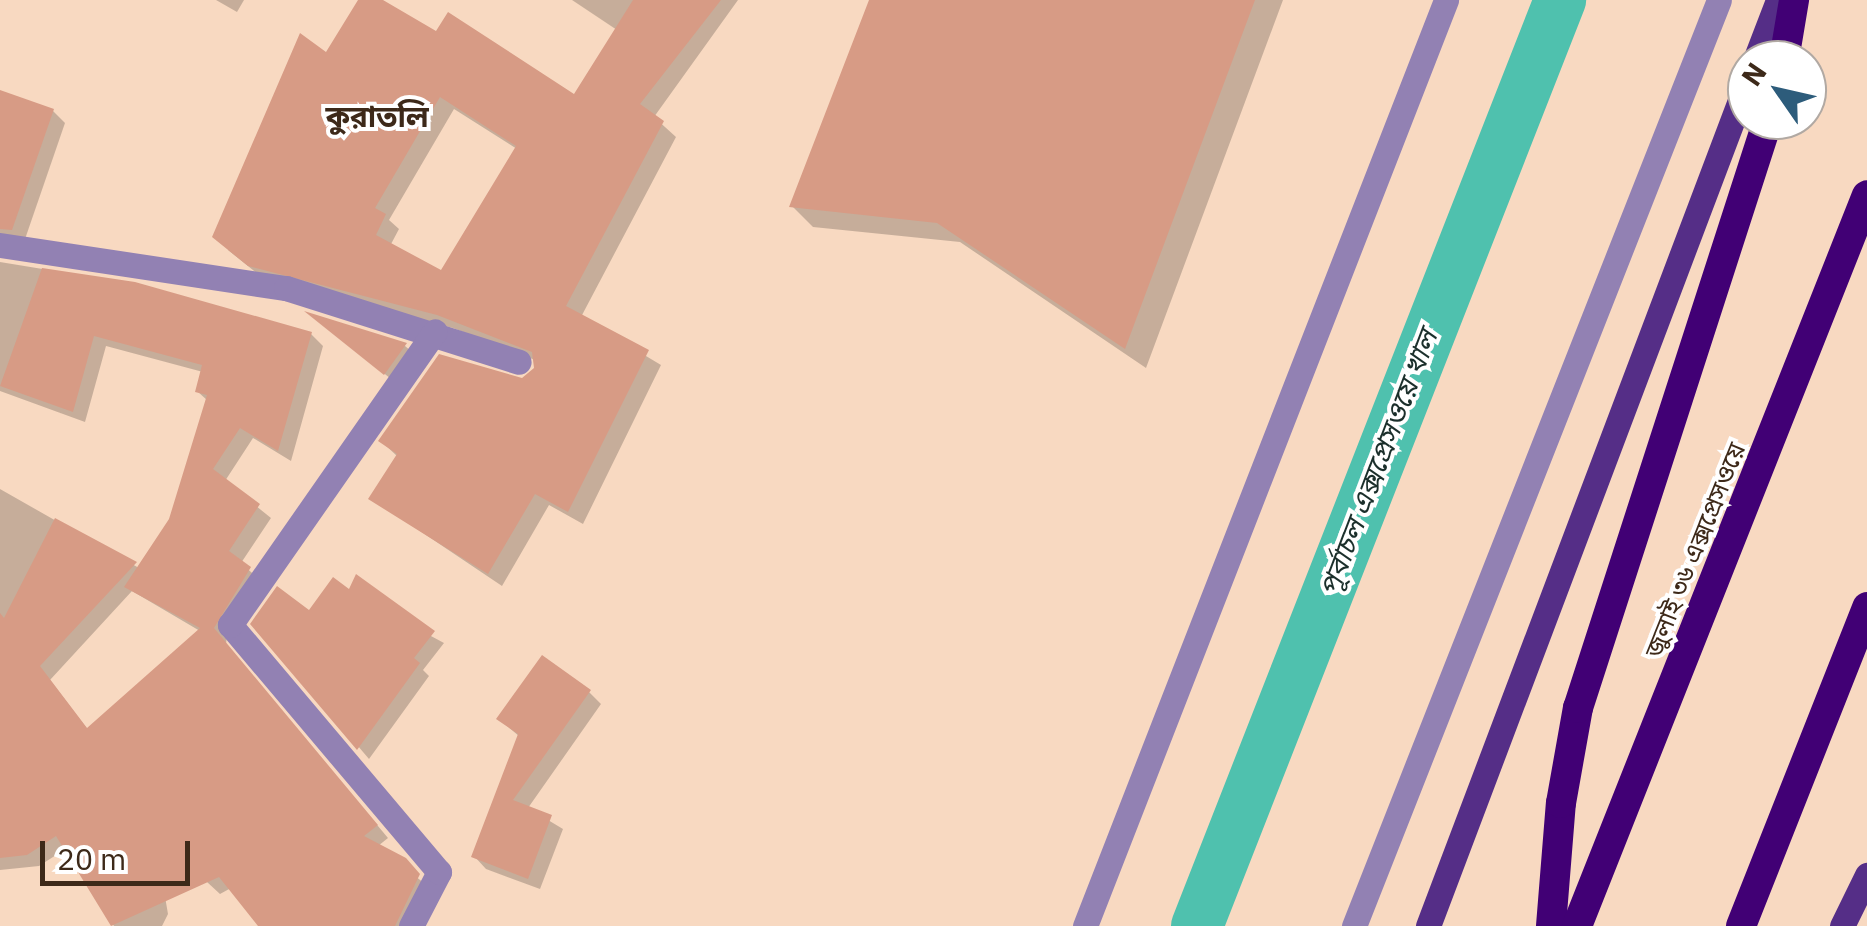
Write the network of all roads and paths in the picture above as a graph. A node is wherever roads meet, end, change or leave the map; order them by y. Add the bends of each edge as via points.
1 (1446, 0) edge
2 (1719, 0) edge
3 (1778, 0) edge
4 (1794, 0) edge
5 (1763, 40) edge
6 (1787, 40) edge
7 (1727, 135) edge
8 (1762, 140) edge
9 (1867, 195) edge
10 (0, 245) edge
11 (434, 332) junction
12 (520, 362) dead end
13 (1867, 607) edge
14 (1867, 875) edge
15 (411, 926) edge
16 (1085, 926) edge
17 (1354, 926) edge
18 (1428, 926) edge
19 (1551, 926) edge
20 (1577, 926) edge
21 (1740, 926) edge
22 (1842, 926) edge

1 - 16 street
2 - 17 street
3 - 5 main road
4 - 6 highway
7 - 18 main road
8 - 19 highway via 1578,708 1561,803
9 - 20 highway, জুলাই ৩৬ এক্সপ্রেসওয়ে
10 - 11 street via 286,288
11 - 12 street
11 - 15 street via 230,624 439,872
13 - 21 highway
14 - 22 main road

